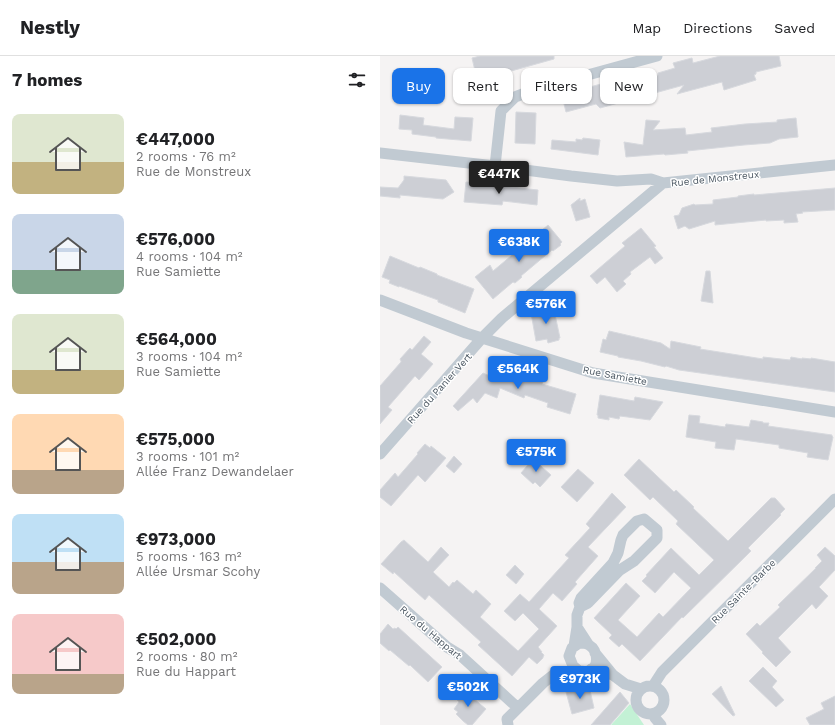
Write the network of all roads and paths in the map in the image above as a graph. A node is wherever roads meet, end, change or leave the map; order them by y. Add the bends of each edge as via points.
1 (657, 56) edge
2 (380, 153) edge
3 (835, 165) edge
4 (495, 166) junction
5 (663, 183) junction
6 (380, 300) edge
7 (482, 338) junction
8 (835, 412) edge
9 (380, 454) edge
10 (835, 499) edge
11 (380, 588) edge
12 (580, 607) junction
13 (577, 627) junction
14 (588, 644) junction
15 (574, 646) junction
16 (595, 653) junction
17 (569, 656) junction
18 (591, 669) junction
19 (579, 671) junction
20 (557, 672) junction
21 (613, 675) junction
22 (653, 686) junction
23 (641, 689) junction
24 (518, 708) junction
25 (654, 714) junction
26 (505, 723) edge
27 (661, 725) edge

1 - 4 street via 515,97 501,111
2 - 4 street, Rue de Monstreux
3 - 5 street, Rue de Monstreux
4 - 5 street, Rue de Monstreux via 617,181 651,179
5 - 7 street, Rue du Panier Vert via 502,318
6 - 7 street, Rue Samiette
7 - 8 street, Rue Samiette via 593,373
7 - 9 street, Rue du Panier Vert
10 - 22 street, Rue Sainte-Barbe via 662,672
11 - 24 street, Rue du Happart
12 - 12 street via 588,604 620,570 634,561 657,538 656,530 644,519 637,521 624,535 613,563 581,598
12 - 13 street
13 - 14 street
13 - 15 street
14 - 15 street via 579,643
14 - 16 street via 594,648
15 - 17 street
16 - 18 street via 597,662
16 - 21 street
17 - 19 street via 573,666
17 - 20 street
18 - 19 street
18 - 21 street
19 - 20 street
20 - 24 street
21 - 23 street via 625,684
22 - 23 street
22 - 25 street via 658,687 665,699 662,708
23 - 25 street via 636,697 638,707 645,713
24 - 26 street
25 - 27 street

